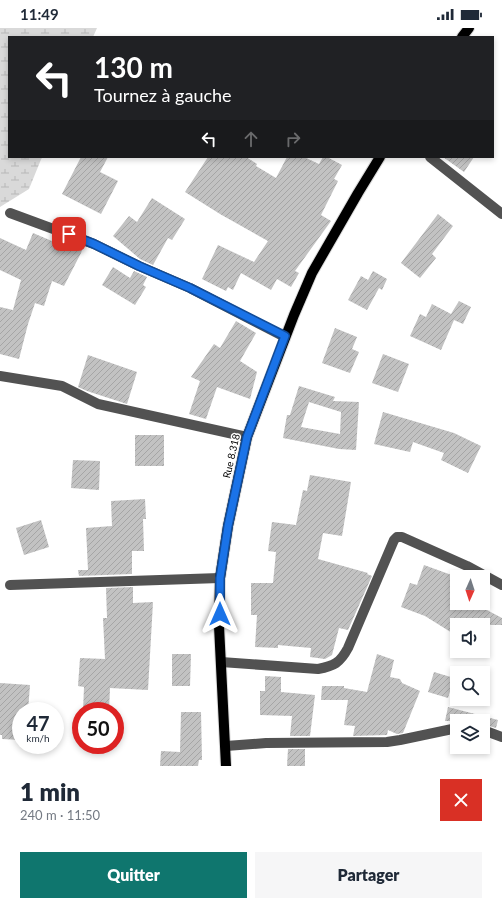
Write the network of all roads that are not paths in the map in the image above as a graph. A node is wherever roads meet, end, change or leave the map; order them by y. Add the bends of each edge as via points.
1 (469, 28) edge
2 (463, 36) edge
3 (379, 158) edge
4 (431, 158) edge
5 (10, 213) dead end
6 (502, 214) edge
7 (285, 336) junction
8 (0, 376) edge
9 (247, 437) junction
10 (220, 578) junction
11 (502, 584) edge
12 (10, 585) dead end
13 (221, 662) junction
14 (450, 729) edge
15 (490, 733) edge
16 (502, 737) edge
17 (226, 746) junction
18 (226, 766) edge

1 - 2 main road
3 - 7 main road, Rue 8.318 via 312,273
4 - 6 street
5 - 7 street via 94,244 190,288
7 - 9 main road, Rue 8.318
8 - 9 street via 62,386 98,404
9 - 10 main road, Rue 8.318
10 - 12 street
10 - 13 main road, Rue 8.318
11 - 13 street via 402,536 397,536 348,648 336,664 318,669
13 - 17 main road, Rue 8.318
14 - 17 street via 387,742 266,743
15 - 16 street
17 - 18 main road, Rue 8.318

